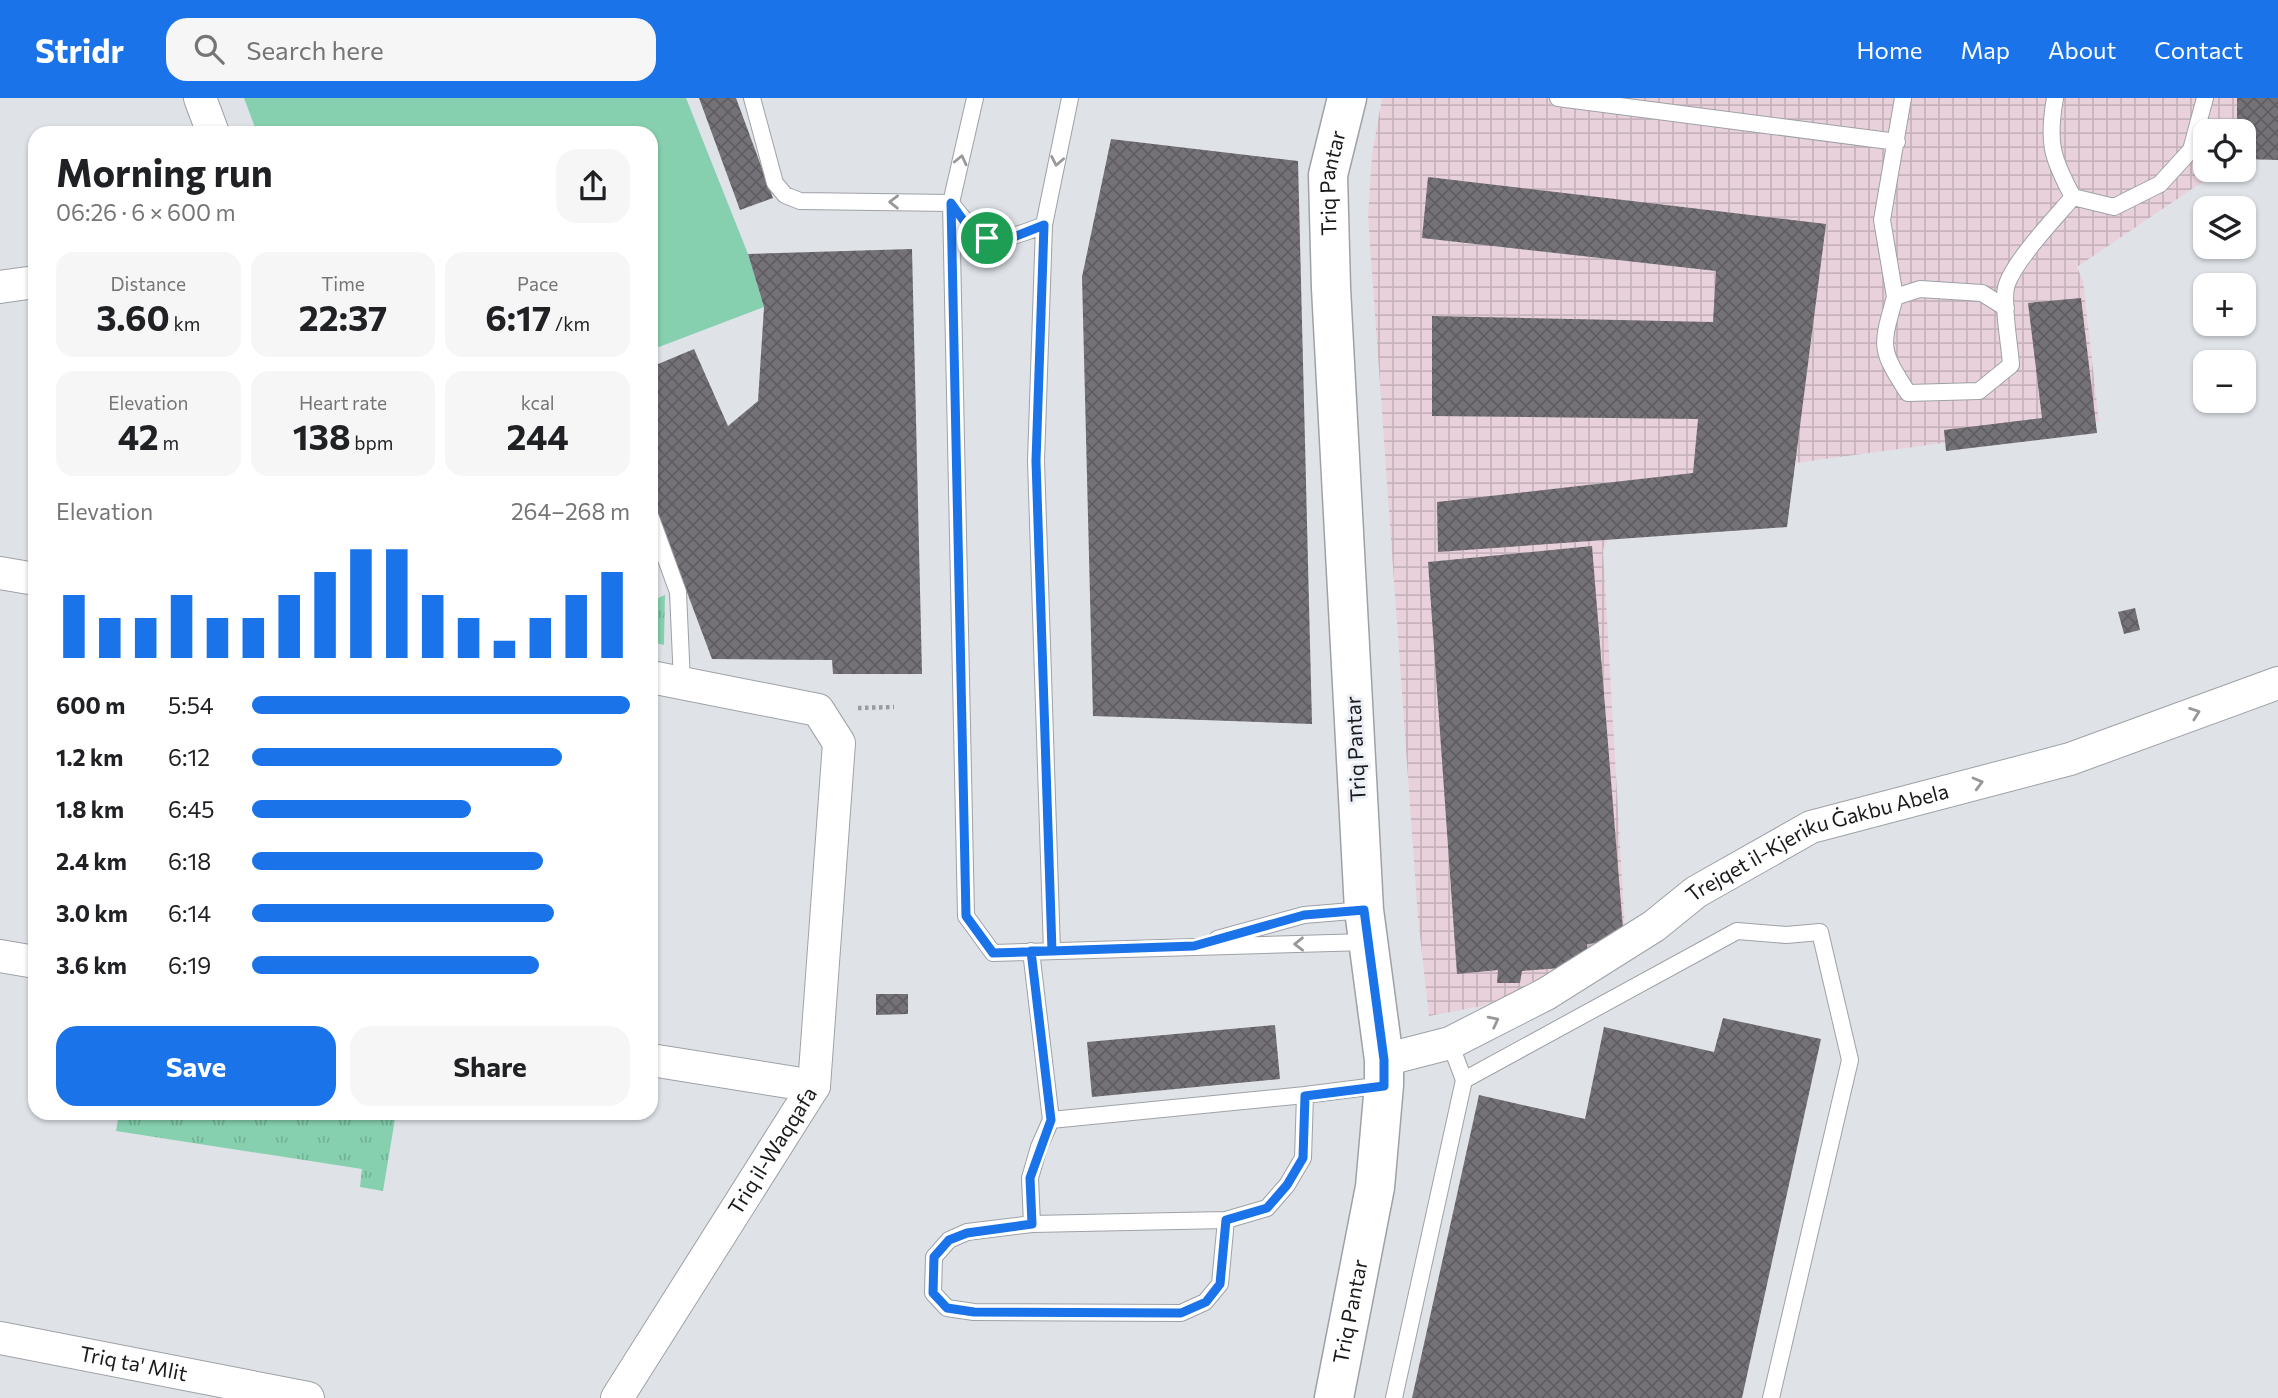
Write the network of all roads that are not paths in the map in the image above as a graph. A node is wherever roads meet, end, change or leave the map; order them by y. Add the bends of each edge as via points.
1 (200, 98) edge
2 (752, 98) edge
3 (975, 98) edge
4 (1070, 98) edge
5 (1347, 98) edge
6 (1558, 98) edge
7 (1903, 98) edge
8 (2055, 98) edge
9 (2205, 98) edge
10 (210, 126) edge
11 (1897, 142) junction
12 (2073, 197) junction
13 (951, 203) junction
14 (1044, 225) junction
15 (28, 283) edge
16 (0, 287) edge
17 (1895, 297) junction
18 (2006, 308) junction
19 (658, 538) edge
20 (0, 573) edge
21 (28, 578) edge
22 (658, 678) edge
23 (682, 682) junction
24 (2278, 683) edge
25 (1366, 926) junction
26 (1194, 946) junction
27 (1031, 951) junction
28 (1052, 951) junction
29 (0, 956) edge
30 (28, 961) edge
31 (1450, 1043) junction
32 (658, 1061) edge
33 (1384, 1073) junction
34 (1464, 1080) junction
35 (814, 1086) junction
36 (1305, 1096) junction
37 (1051, 1120) junction
38 (1226, 1220) junction
39 (1032, 1224) junction
40 (0, 1338) edge
41 (307, 1398) edge
42 (617, 1398) edge
43 (1334, 1398) edge
44 (1394, 1398) edge
45 (1771, 1398) edge

1 - 10 street
13 -> 2 lane via 800,201 785,195 775,183
13 -> 3 lane
4 -> 14 lane
5 - 25 main road, Triq Pantar via 1328,175 1329,225
6 - 11 lane
7 - 11 lane
8 - 12 lane via 2050,128 2056,165
9 - 12 lane via 2191,150 2160,184 2115,207
11 - 17 lane via 1882,220
12 - 18 lane via 2006,284
13 - 14 lane via 966,224 987,238 1016,236
13 - 27 lane via 966,916 993,953
14 - 28 lane via 1036,461
15 - 16 street
17 - 18 lane via 1920,289 1982,293
17 - 18 lane via 1883,341 1889,364 1908,393 1979,391 2011,365
19 - 23 lane via 678,592
20 - 21 street
22 - 23 street
23 - 35 street, Triq il-Waqqafa via 818,710 839,743
31 -> 24 street, Trejqet il-Kjeriku Ġakbu Abela via 1546,994 1654,926 1696,891 1811,827 2070,759
25 -> 26 lane
25 - 26 lane via 1304,915
25 - 33 main road, Triq Pantar
26 - 28 lane
27 - 28 lane
27 - 37 lane
29 - 30 street
31 - 33 street, Trejqet il-Kjeriku Ġakbu Abela
31 - 34 lane
32 - 35 street
33 - 36 lane
33 - 43 main road, Triq Pantar via 1375,1187
34 - 44 lane
34 - 45 lane via 1737,931 1820,932 1850,1060
35 - 42 street, Triq il-Waqqafa
36 - 37 lane
36 - 38 lane via 1303,1158 1287,1185 1267,1208
37 - 39 lane via 1030,1178
38 - 39 lane
38 - 39 lane via 1220,1284 1206,1302 1181,1313 974,1312 947,1308 933,1293 934,1257 949,1240
40 - 41 street, Triq ta' Mlit

